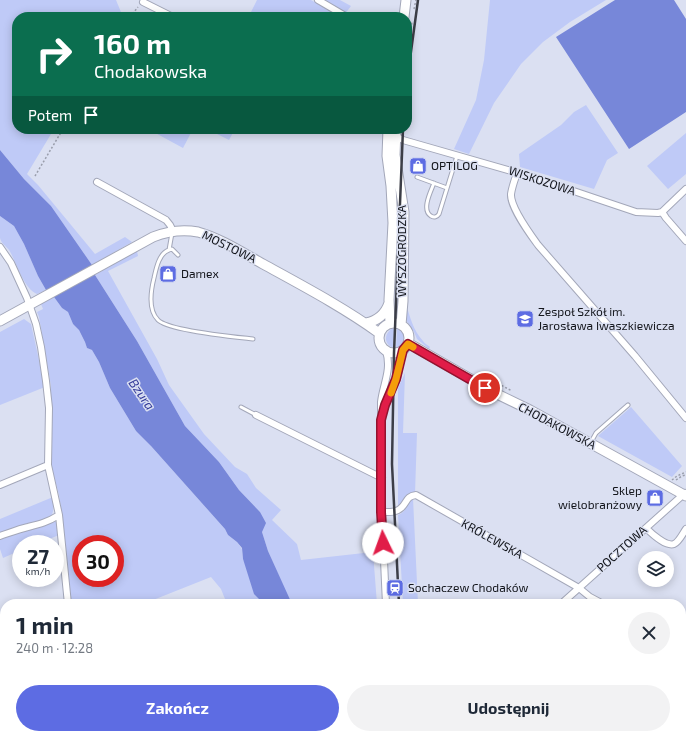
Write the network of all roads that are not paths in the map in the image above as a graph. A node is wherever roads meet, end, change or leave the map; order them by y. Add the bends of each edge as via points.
1 (318, 0) edge
2 (406, 0) edge
3 (143, 2) road end
4 (164, 12) edge
5 (338, 12) edge
6 (407, 12) edge
7 (391, 134) edge
8 (392, 134) edge
9 (395, 134) edge
10 (457, 156) junction
11 (517, 173) junction
12 (417, 177) dead end
13 (96, 182) dead end
14 (434, 183) junction
15 (447, 188) junction
16 (686, 189) edge
17 (662, 212) junction
18 (173, 231) junction
19 (686, 241) edge
20 (0, 247) edge
21 (169, 250) junction
22 (178, 255) dead end
23 (389, 300) junction
24 (30, 306) junction
25 (0, 321) edge
26 (366, 323) junction
27 (390, 323) junction
28 (402, 325) junction
29 (379, 333) junction
30 (253, 339) dead end
31 (406, 347) junction
32 (386, 351) junction
33 (628, 405) dead end
34 (241, 408) dead end
35 (256, 415) joint
36 (686, 418) edge
37 (381, 420) junction
38 (590, 444) junction
39 (48, 465) junction
40 (382, 478) junction
41 (0, 485) edge
42 (685, 494) edge
43 (381, 512) junction
44 (59, 515) junction
45 (646, 528) junction
46 (686, 529) edge
47 (0, 536) edge
48 (579, 588) junction
49 (67, 599) edge
50 (386, 599) edge
51 (567, 599) edge
52 (594, 599) edge

1 - 5 street
2 - 6 main road
3 - 4 street
7 - 23 main road, WYSZOGRODZKA via 387,156 393,223
8 - 28 main road, WYSZOGRODZKA via 404,212
9 - 10 street, WISKOZOWA via 403,140
10 - 11 street, WISKOZOWA
10 - 15 lane
11 - 17 street, WISKOZOWA via 636,212
11 - 36 street via 511,194 512,202 538,245
12 - 14 lane
13 - 18 street via 166,220
14 - 15 lane
14 - 15 lane via 426,205 427,212 433,217 439,214
16 - 17 street
17 - 19 street
18 - 21 lane
18 - 24 main road, MOSTOWA via 153,237
18 - 26 main road, MOSTOWA via 198,232 218,240
20 - 24 street via 11,262
21 - 22 lane
21 - 30 lane via 162,253 154,280 151,298 155,317 176,328
23 - 26 main road via 382,316
23 - 27 main road, WYSZOGRODZKA
24 - 25 main road, MOSTOWA
24 - 39 street via 41,347 46,380 49,408
26 - 29 main road, MOSTOWA
27 - 28 main road
27 - 29 main road
28 - 31 main road via 409,335
29 - 32 main road via 380,345
31 - 32 main road via 394,353
31 - 37 street
31 - 38 main road, CHODAKOWSKA via 530,410
32 - 37 street via 389,359 381,402
33 - 38 lane via 596,433
34 - 35 lane
35 - 40 street
37 - 40 street
38 - 42 main road, CHODAKOWSKA via 673,484
39 - 41 street
39 - 44 street
40 - 43 street
42 - 45 street, POCZTOWA
43 - 48 street, KRÓLEWSKA via 398,511 408,498 414,495
43 - 50 street
44 - 47 street via 43,524
44 - 49 street
45 - 46 street via 669,544 674,544
45 - 48 street, POCZTOWA
48 - 51 street, POCZTOWA
48 - 52 street, KRÓLEWSKA

